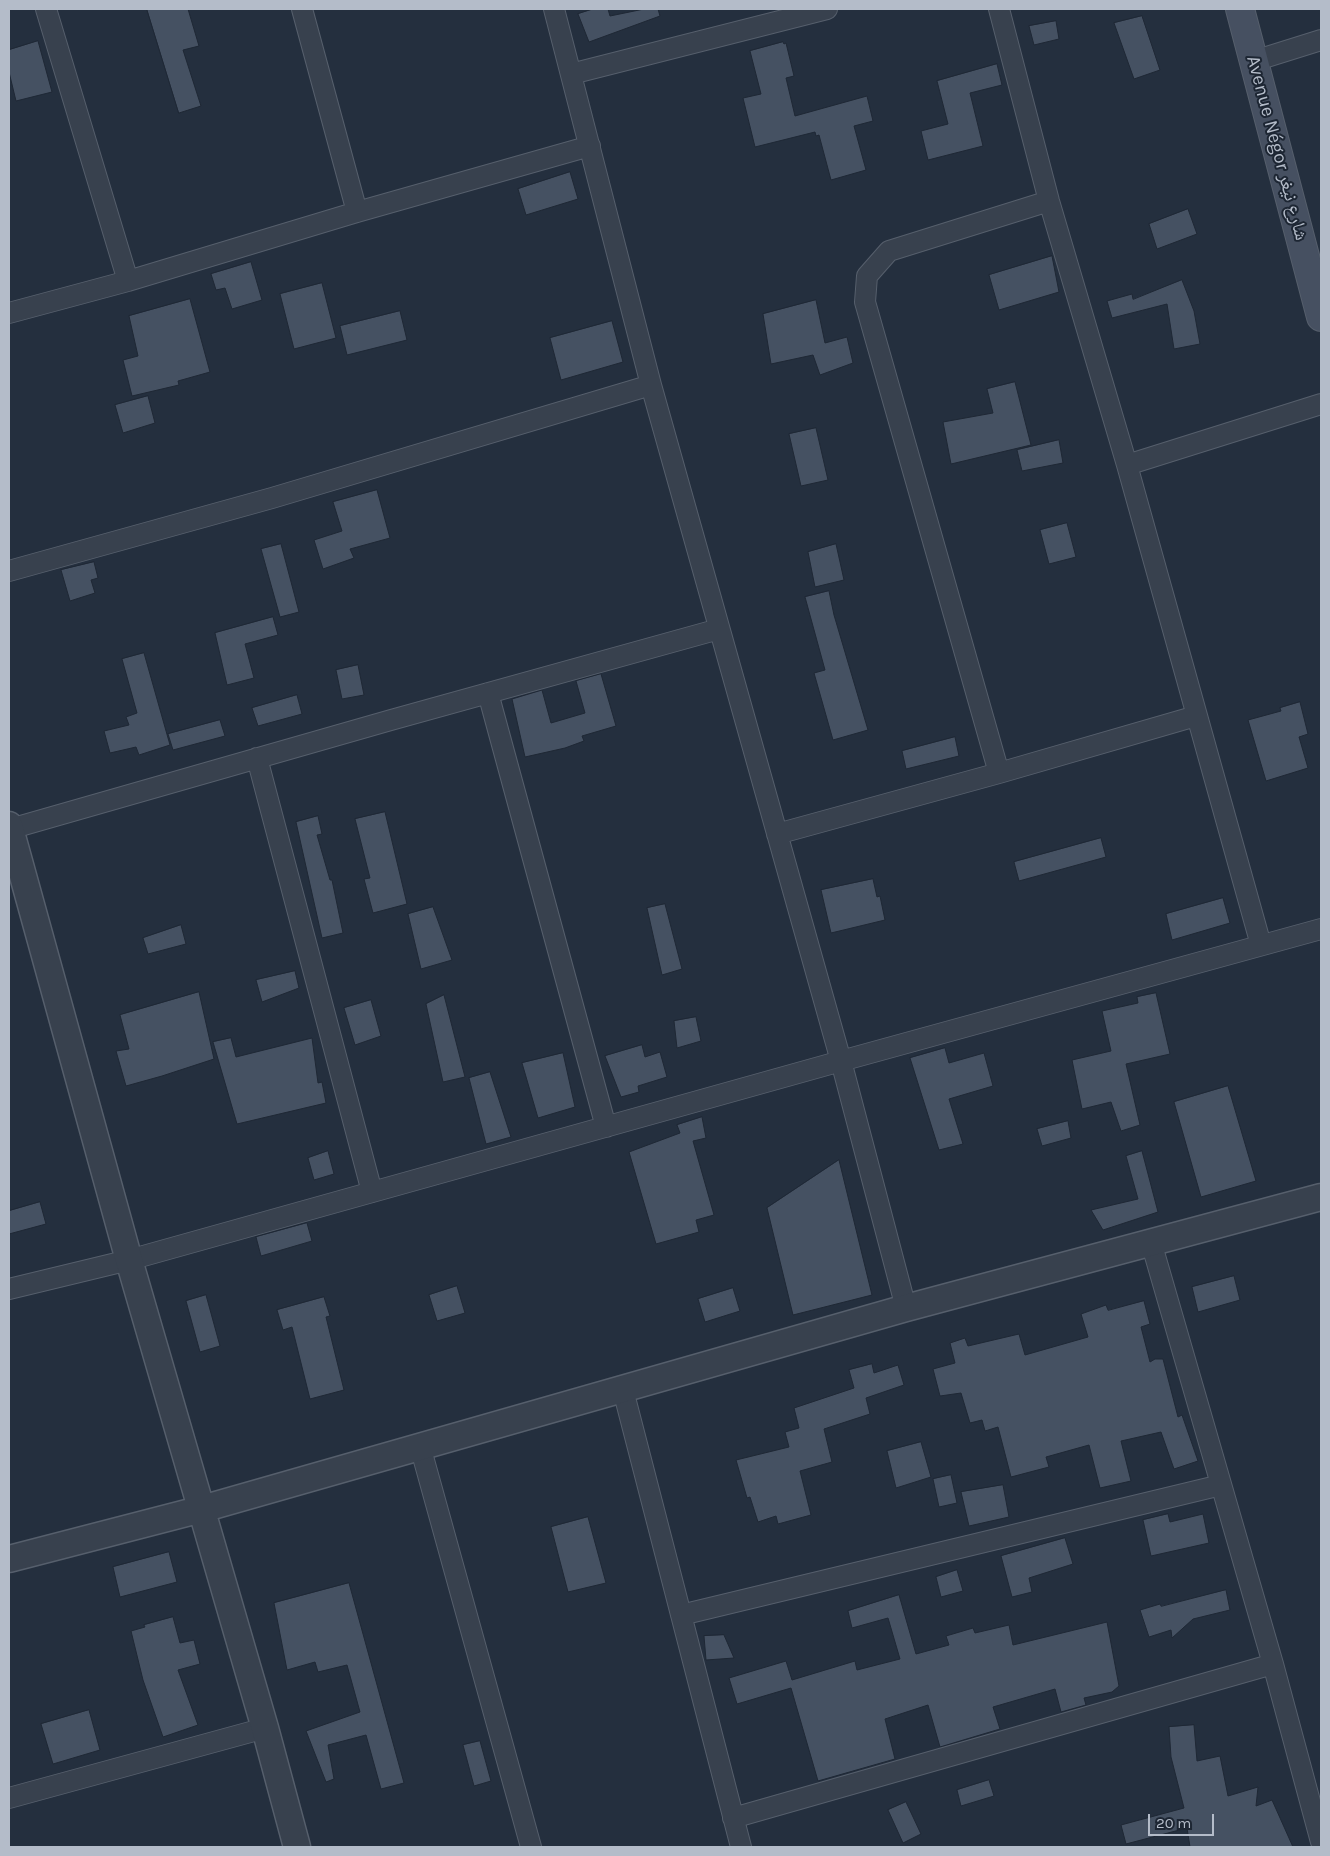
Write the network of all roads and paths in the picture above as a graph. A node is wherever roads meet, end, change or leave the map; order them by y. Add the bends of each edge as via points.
1 (46, 9) edge
2 (302, 9) edge
3 (554, 9) edge
4 (827, 9) edge
5 (999, 9) edge
6 (1240, 9) edge
7 (790, 13) edge
8 (1321, 40) edge
9 (1254, 61) junction
10 (571, 74) junction
11 (590, 146) junction
12 (1049, 201) junction
13 (357, 212) junction
14 (128, 281) junction
15 (9, 313) edge
16 (1321, 317) edge
17 (651, 385) junction
18 (1321, 404) edge
19 (1126, 465) junction
20 (9, 571) edge
21 (719, 629) junction
22 (488, 693) junction
23 (1196, 716) junction
24 (257, 758) junction
25 (999, 773) junction
26 (9, 827) edge
27 (777, 834) junction
28 (1321, 929) edge
29 (1261, 945) junction
30 (841, 1061) junction
31 (606, 1127) junction
32 (372, 1192) junction
33 (1321, 1197) edge
34 (1151, 1242) junction
35 (129, 1260) junction
36 (9, 1289) edge
37 (906, 1308) junction
38 (623, 1390) junction
39 (420, 1446) junction
40 (1221, 1485) junction
41 (202, 1509) junction
42 (9, 1559) edge
43 (681, 1615) junction
44 (1273, 1664) junction
45 (266, 1728) junction
46 (9, 1798) edge
47 (733, 1818) junction
48 (1321, 1842) edge
49 (297, 1847) edge
50 (531, 1847) edge
51 (742, 1847) edge

1 - 14 street
2 - 13 street
3 - 10 street
4 - 7 street
5 - 12 street
6 - 9 main road, Avenue Négor شارع نيغر
7 - 10 street
8 - 9 street
9 - 16 main road, Avenue Négor شارع نيغر
10 - 11 street
11 - 13 street
11 - 17 street
12 - 19 street
12 - 25 street via 889,251 867,276 865,302
13 - 14 street
14 - 15 street
17 - 20 street via 272,498
17 - 21 street
18 - 19 street
19 - 23 street
21 - 22 street
21 - 27 street
22 - 24 street
22 - 31 street
23 - 25 street
23 - 29 street
24 - 26 street
24 - 32 street
25 - 27 street
26 - 35 street
27 - 30 street
28 - 29 street
29 - 30 street
30 - 31 street
30 - 37 street
31 - 32 street
32 - 35 street
33 - 34 street
34 - 37 street
34 - 40 street
35 - 36 street
35 - 41 street
37 - 38 street
38 - 39 street
38 - 43 street
39 - 41 street
39 - 50 street
40 - 43 street
40 - 44 street
41 - 42 street
41 - 45 street
43 - 47 street
44 - 47 street
44 - 48 street
45 - 46 street
45 - 49 street
47 - 51 street

